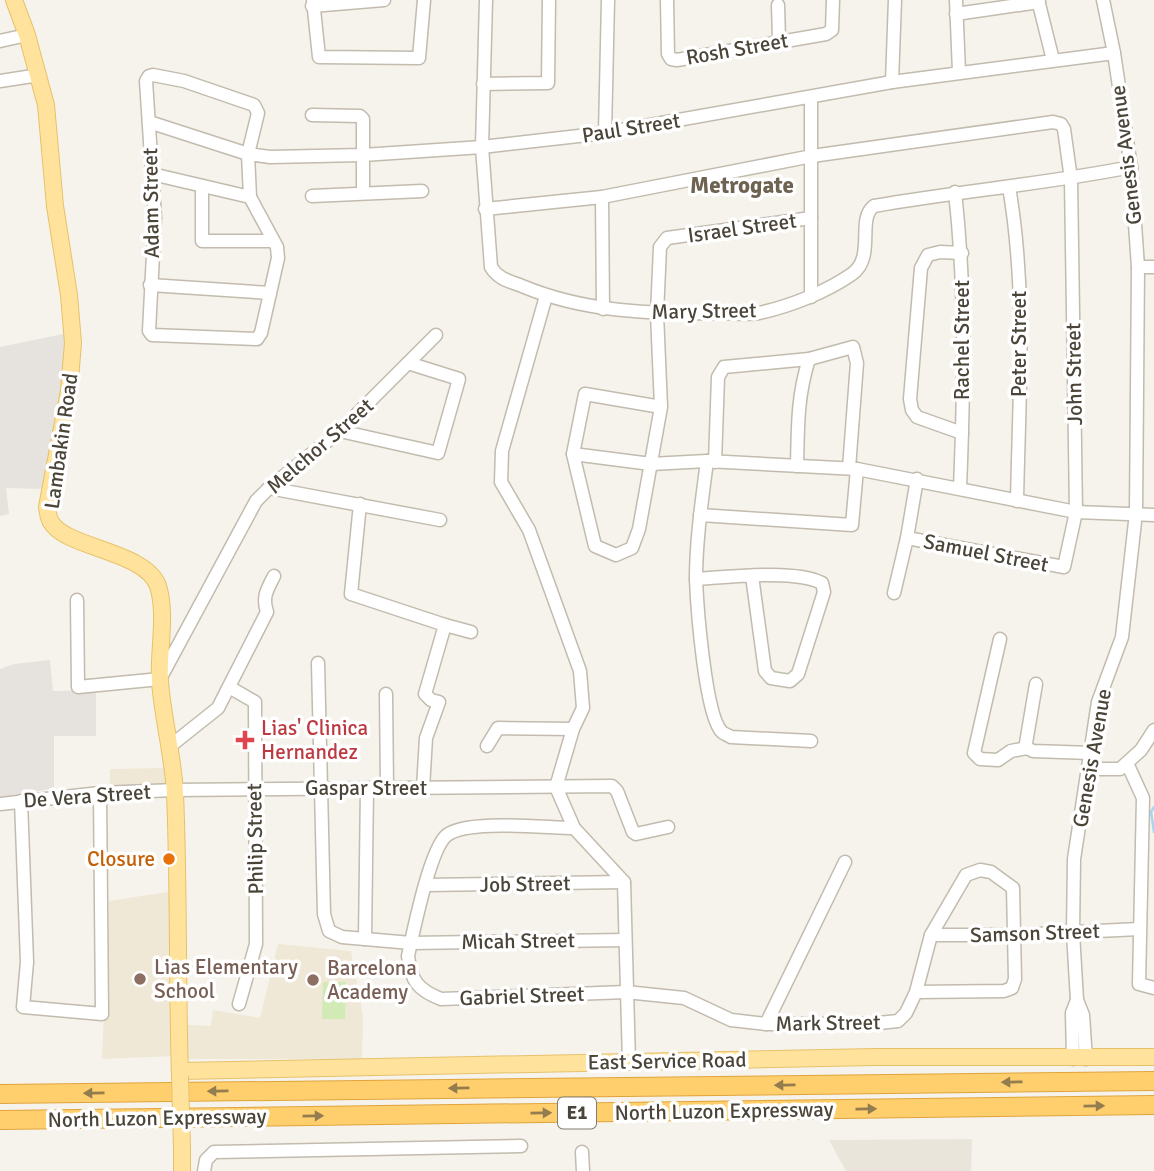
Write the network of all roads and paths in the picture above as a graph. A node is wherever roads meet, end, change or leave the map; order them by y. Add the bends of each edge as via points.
1 (14, 0) edge
2 (384, 0) edge
3 (424, 0) edge
4 (486, 0) edge
5 (549, 0) edge
6 (608, 0) edge
7 (667, 0) edge
8 (833, 0) edge
9 (895, 0) edge
10 (956, 0) edge
11 (1103, 0) edge
12 (1039, 1) edge
13 (313, 3) edge
14 (778, 5) dead end
15 (956, 14) junction
16 (27, 36) junction
17 (779, 40) junction
18 (0, 41) edge
19 (1114, 53) junction
20 (1053, 60) junction
21 (959, 72) junction
22 (39, 75) junction
23 (0, 81) edge
24 (892, 82) junction
25 (483, 83) junction
26 (811, 97) junction
27 (312, 114) dead end
28 (149, 122) junction
29 (605, 133) junction
30 (482, 147) junction
31 (248, 154) junction
32 (363, 155) junction
33 (812, 156) junction
34 (1131, 167) junction
35 (152, 174) junction
36 (1071, 179) junction
37 (202, 186) junction
38 (1009, 187) junction
39 (422, 191) dead end
40 (955, 192) junction
41 (363, 193) junction
42 (312, 196) dead end
43 (250, 197) junction
44 (602, 197) junction
45 (485, 209) junction
46 (811, 218) junction
47 (272, 241) junction
48 (962, 253) junction
49 (1138, 267) junction
50 (1154, 267) edge
51 (150, 285) junction
52 (270, 293) junction
53 (546, 296) junction
54 (811, 297) junction
55 (603, 309) junction
56 (657, 314) junction
57 (436, 335) dead end
58 (809, 359) junction
59 (408, 363) junction
60 (661, 407) junction
61 (340, 431) junction
62 (962, 433) junction
63 (573, 454) junction
64 (711, 462) junction
65 (650, 464) junction
66 (797, 466) junction
67 (853, 468) junction
68 (917, 480) junction
69 (269, 488) junction
70 (960, 488) junction
71 (1017, 501) junction
72 (360, 504) junction
73 (1076, 512) junction
74 (1136, 513) junction
75 (700, 515) junction
76 (1154, 515) edge
77 (440, 520) dead end
78 (907, 538) junction
79 (1064, 567) joint
80 (274, 576) dead end
81 (752, 576) junction
82 (696, 579) junction
83 (894, 593) dead end
84 (77, 600) dead end
85 (445, 625) junction
86 (471, 632) dead end
87 (1000, 639) dead end
88 (318, 663) dead end
89 (160, 679) junction
90 (1036, 684) dead end
91 (229, 687) junction
92 (386, 694) dead end
93 (573, 729) junction
94 (1154, 730) edge
95 (811, 741) dead end
96 (487, 746) dead end
97 (169, 747) junction
98 (1027, 748) junction
99 (1091, 753) junction
100 (1127, 763) junction
101 (1089, 769) junction
102 (556, 787) junction
103 (322, 788) junction
104 (367, 788) junction
105 (387, 788) junction
106 (424, 788) junction
107 (254, 789) junction
108 (175, 790) junction
109 (100, 793) junction
110 (21, 801) junction
111 (0, 804) edge
112 (668, 827) dead end
113 (574, 828) junction
114 (845, 862) dead end
115 (624, 882) junction
116 (426, 885) junction
117 (1139, 929) junction
118 (1073, 933) junction
119 (931, 935) junction
120 (1014, 935) junction
121 (365, 939) junction
122 (625, 940) junction
123 (411, 943) junction
124 (1154, 988) edge
125 (626, 992) junction
126 (916, 992) junction
127 (239, 1004) dead end
128 (766, 1024) junction
129 (1154, 1057) edge
130 (1080, 1059) junction
131 (629, 1062) junction
132 (180, 1073) junction
133 (1154, 1081) edge
134 (4, 1092) edge
135 (1154, 1105) edge
136 (0, 1120) edge
137 (521, 1146) dead end
138 (582, 1152) dead end
139 (182, 1171) edge
140 (204, 1171) edge
141 (583, 1171) edge

1 - 16 main road, Lambakin Road
2 - 13 street
3 - 13 street via 419,58 319,57
4 - 25 street, Mary Street
5 - 25 street via 548,83
6 - 29 street
7 - 17 street, Rosh Street via 671,59
8 - 17 street, Rosh Street via 832,30
9 - 24 street
10 - 15 street
11 - 19 street, Genesis Avenue
12 - 15 street
12 - 20 street
14 - 17 street
15 - 21 street
16 - 18 street
16 - 22 main road, Lambakin Road
19 - 20 street, Paul Street
19 - 34 street, Genesis Avenue
20 - 21 street, Paul Street
21 - 24 street, Paul Street
22 - 23 street
22 - 89 main road, Lambakin Road via 73,343 69,391 47,507 51,522 62,533 138,565 155,579 160,595
24 - 26 street, Paul Street
25 - 30 street, Mary Street
26 - 29 street, Paul Street
26 - 33 street
27 - 32 street via 360,116 365,125
28 - 31 street, Paul Street
28 - 31 street, Adam Street via 149,76 184,81 254,105 258,113
28 - 35 street, Adam Street
29 - 30 street, Paul Street
30 - 32 street, Paul Street
30 - 45 street, Mary Street
31 - 32 street, Paul Street via 270,158
31 - 43 street
32 - 41 street
33 - 36 street, John Street via 1053,122 1065,129
33 - 44 street
33 - 46 street
34 - 36 street, Mary Street
34 - 49 street, Genesis Avenue
35 - 37 street
35 - 51 street, Adam Street via 155,217
36 - 38 street, Mary Street
36 - 73 street, John Street
37 - 43 street
37 - 47 street via 202,241
38 - 40 street, Mary Street
38 - 71 street, Peter Street via 1017,233 1021,312
39 - 41 street
40 - 48 street, Rachel Street
40 - 54 street, Mary Street via 874,205 867,217 862,262 855,272
41 - 42 street
43 - 47 street
44 - 45 street
44 - 55 street
45 - 53 street, Mary Street via 495,274
46 - 54 street
46 - 56 street, Israel Street via 667,238 660,247
47 - 52 street via 278,258
48 - 62 street, Rachel Street
48 - 62 street via 928,255 921,268 910,399 917,417
49 - 50 street
49 - 74 street, Genesis Avenue
51 - 52 street
51 - 52 street, Adam Street via 152,335 257,339
53 - 55 street, Mary Street
53 - 93 street via 502,451 501,482 529,530 580,671 583,708
54 - 56 street, Mary Street via 758,313
55 - 56 street, Mary Street
56 - 60 street, Israel Street
57 - 59 street, Melchor Street
58 - 64 street via 720,371
58 - 66 street via 800,387
58 - 67 street via 853,347 857,363
59 - 61 street, Melchor Street
59 - 61 street via 459,379 438,453
60 - 63 street via 585,394
60 - 65 street, Israel Street
61 - 69 street, Melchor Street
62 - 70 street, Rachel Street
63 - 65 street
63 - 65 street, Israel Street via 595,546 616,555 632,548
64 - 65 street
64 - 66 street
64 - 75 street
66 - 67 street
67 - 68 street
67 - 75 street via 852,525
68 - 70 street
68 - 78 street
69 - 72 street
69 - 89 street, Melchor Street via 256,501
70 - 71 street
71 - 73 street
72 - 77 street
72 - 85 street via 351,594
73 - 74 street
73 - 79 street, John Street
74 - 76 street
74 - 99 street, Genesis Avenue via 1122,637 1098,702
75 - 82 street
78 - 79 street, Samuel Street
78 - 83 street
80 - 91 street via 265,593 267,612
81 - 81 street via 812,578 822,583 824,592 798,674 790,681 771,678 765,671
81 - 82 street
82 - 95 street via 705,677 721,732 731,737
84 - 89 street via 78,687
85 - 86 street
85 - 106 street via 425,694 439,702 426,738
87 - 98 street via 974,753 980,759 998,760
88 - 103 street
89 - 97 main road, Lambakin Road
90 - 98 street
91 - 97 street via 218,708
91 - 107 street, Philip Street via 255,702
92 - 105 street
93 - 96 street via 498,729
93 - 102 street
94 - 100 street
97 - 108 main road, Lambakin Road
98 - 99 street
99 - 101 street, Genesis Avenue
100 - 101 street via 1120,769
100 - 117 street via 1143,798
101 - 118 street, Genesis Avenue via 1074,859
102 - 106 street, Gaspar Street
102 - 112 street, Gaspar Street via 612,786 633,832
102 - 113 street
103 - 104 street, Gaspar Street
103 - 107 street, Gaspar Street
103 - 121 street, Micah Street via 324,914 329,931
104 - 105 street, Gaspar Street
104 - 121 street
105 - 106 street, Gaspar Street
107 - 108 street, Gaspar Street
107 - 127 street, Philip Street via 256,944
108 - 109 street, De Vera Street
108 - 132 main road, Lambakin Road
109 - 110 street, De Vera Street
109 - 110 street via 102,1014 23,1007 27,962
110 - 111 street, De Vera Street
113 - 115 street
113 - 116 street, Gabriel Street via 469,826 447,835 435,852
114 - 128 street
115 - 116 street, Job Street
115 - 122 street
116 - 123 street, Gabriel Street
117 - 118 street, Samson Street
117 - 124 street via 1139,984
118 - 120 street, Samson Street
118 - 130 street, Genesis Avenue via 1077,1000 1083,1015
119 - 120 street, Samson Street
119 - 120 street, Mark Street via 966,875 979,870 991,872 1013,888
119 - 126 street, Mark Street
120 - 126 street via 1012,988
121 - 123 street, Micah Street
122 - 123 street, Micah Street
122 - 125 street
123 - 125 street, Gabriel Street via 410,974 424,992 441,999
125 - 128 street, Mark Street via 684,998 731,1020
125 - 131 street
126 - 128 street, Mark Street via 898,1020
129 - 130 main road, East Service Road
130 - 131 main road, East Service Road
131 - 132 main road, East Service Road
132 - 139 main road, Lambakin Road, bridge
133 -> 134 highway, North Luzon Expressway / E1
136 -> 135 highway, North Luzon Expressway / E1
137 - 140 street via 214,1152
138 - 141 street

